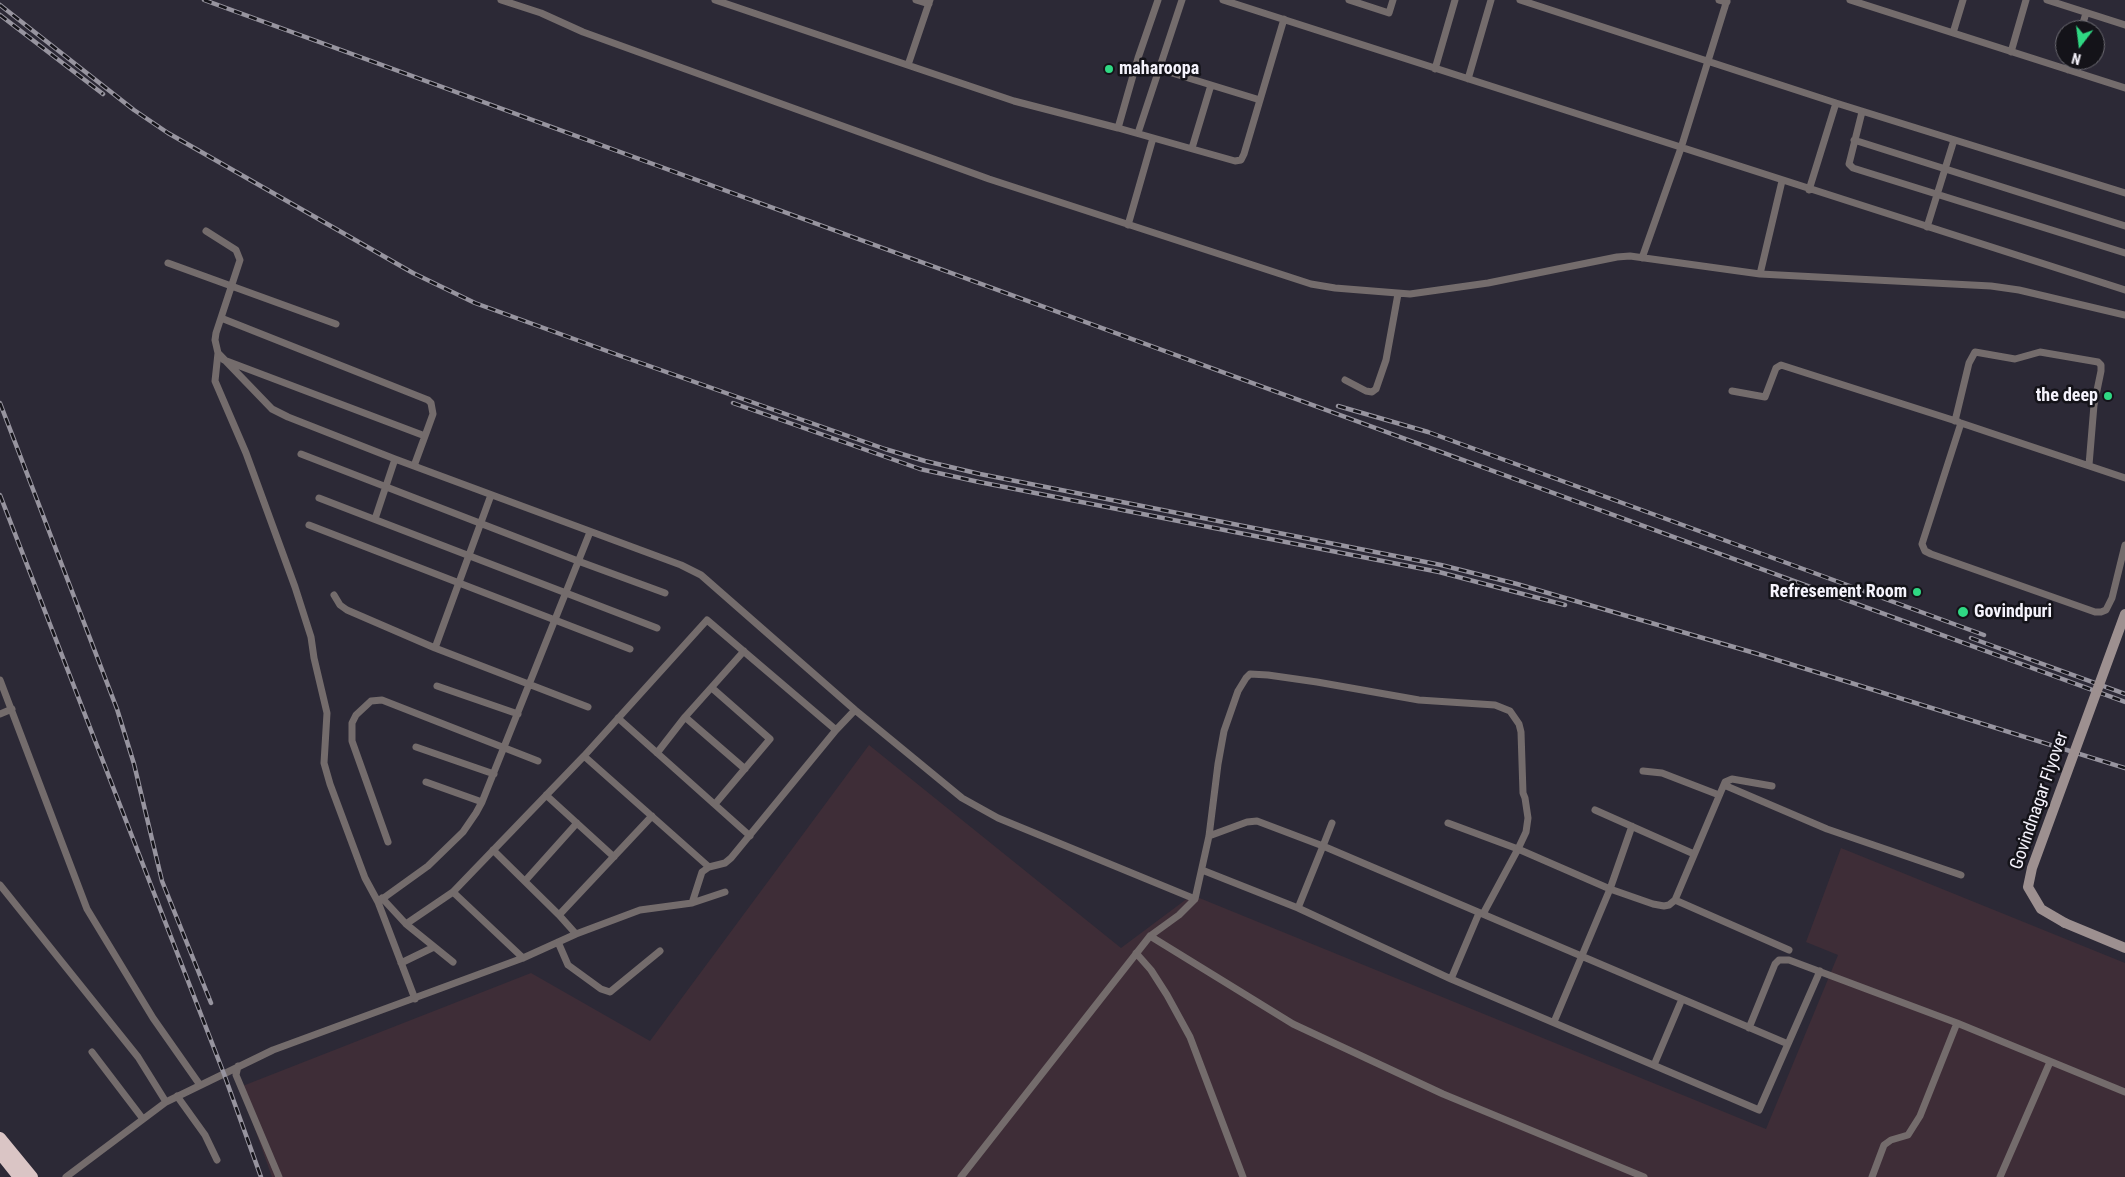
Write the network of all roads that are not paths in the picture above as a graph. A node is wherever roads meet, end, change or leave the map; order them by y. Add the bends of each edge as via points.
1 (501, 0) edge
2 (715, 0) edge
3 (916, 0) edge
4 (1158, 0) edge
5 (1182, 0) edge
6 (1222, 0) edge
7 (1349, 0) edge
8 (1393, 0) edge
9 (1455, 0) edge
10 (1492, 0) edge
11 (1520, 0) edge
12 (1719, 0) edge
13 (1850, 0) edge
14 (1964, 0) edge
15 (2026, 0) edge
16 (2047, 0) edge
17 (1727, 1) edge
18 (929, 2) edge
19 (2086, 13) junction
20 (1284, 19) junction
21 (2084, 20) edge
22 (2125, 26) edge
23 (1953, 33) junction
24 (2011, 52) junction
25 (1708, 62) junction
26 (908, 65) junction
27 (2055, 66) edge
28 (1160, 68) junction
29 (1435, 69) junction
30 (2068, 70) edge
31 (1468, 80) junction
32 (1211, 85) junction
33 (2125, 88) edge
34 (1260, 100) junction
35 (1836, 103) junction
36 (1862, 112) junction
37 (1118, 128) junction
38 (1138, 133) junction
39 (1153, 138) junction
40 (1854, 140) junction
41 (1954, 140) junction
42 (1192, 148) junction
43 (1681, 148) junction
44 (1946, 168) junction
45 (1782, 181) junction
46 (1809, 190) junction
47 (2125, 193) edge
48 (1936, 196) junction
49 (1128, 225) junction
50 (2125, 226) edge
51 (1926, 227) junction
52 (206, 231) dead end
53 (2125, 254) edge
54 (1642, 258) junction
55 (168, 263) dead end
56 (1760, 274) junction
57 (233, 286) junction
58 (2125, 290) edge
59 (1398, 294) junction
60 (2125, 315) edge
61 (221, 318) junction
62 (336, 324) dead end
63 (220, 356) junction
64 (1345, 380) dead end
65 (1732, 391) dead end
66 (1958, 422) junction
67 (425, 436) junction
68 (301, 454) dead end
69 (396, 459) junction
70 (2089, 465) junction
71 (414, 466) junction
72 (2125, 478) edge
73 (386, 487) junction
74 (492, 495) junction
75 (319, 498) dead end
76 (375, 519) junction
77 (482, 523) junction
78 (309, 525) dead end
79 (590, 532) junction
80 (2125, 544) edge
81 (470, 556) junction
82 (578, 561) junction
83 (460, 582) junction
84 (566, 593) junction
85 (665, 593) dead end
86 (334, 595) dead end
87 (2125, 614) edge
88 (555, 621) junction
89 (657, 628) dead end
90 (435, 648) junction
91 (630, 649) dead end
92 (744, 651) junction
93 (0, 680) edge
94 (530, 684) junction
95 (436, 686) dead end
96 (712, 688) junction
97 (588, 707) dead end
98 (12, 709) junction
99 (855, 710) junction
100 (0, 714) edge
101 (518, 714) junction
102 (685, 717) junction
103 (618, 718) junction
104 (836, 730) junction
105 (416, 747) dead end
106 (504, 747) junction
107 (657, 753) junction
108 (584, 756) junction
109 (538, 760) dead end
110 (745, 769) junction
111 (1643, 771) dead end
112 (494, 774) junction
113 (426, 782) dead end
114 (1724, 785) junction
115 (1772, 786) dead end
116 (546, 795) junction
117 (1719, 795) junction
118 (482, 802) junction
119 (715, 804) junction
120 (1595, 810) dead end
121 (652, 816) junction
122 (577, 823) junction
123 (1448, 823) dead end
124 (1332, 824) dead end
125 (1632, 826) junction
126 (750, 836) junction
127 (1209, 836) junction
128 (388, 842) dead end
129 (1323, 846) junction
130 (1518, 849) junction
131 (493, 850) junction
132 (1694, 854) junction
133 (614, 857) junction
134 (709, 867) junction
135 (1202, 870) junction
136 (1961, 875) dead end
137 (525, 881) junction
138 (0, 886) edge
139 (1610, 889) junction
140 (453, 892) junction
141 (725, 892) dead end
142 (1195, 899) junction
143 (380, 900) junction
144 (1675, 900) junction
145 (692, 903) junction
146 (1298, 908) junction
147 (1481, 914) junction
148 (559, 915) junction
149 (406, 924) junction
150 (576, 934) junction
151 (1150, 936) junction
152 (558, 942) junction
153 (434, 947) junction
154 (2125, 948) edge
155 (1789, 950) dead end
156 (660, 951) dead end
157 (1136, 953) junction
158 (1582, 957) junction
159 (523, 958) junction
160 (453, 962) dead end
161 (401, 963) junction
162 (1820, 971) junction
163 (1451, 979) junction
164 (415, 998) junction
165 (1682, 999) junction
166 (1554, 1022) junction
167 (1957, 1023) junction
168 (1749, 1028) junction
169 (1788, 1044) junction
170 (92, 1052) dead end
171 (2050, 1062) junction
172 (1654, 1065) junction
173 (238, 1066) junction
174 (200, 1085) junction
175 (2125, 1092) edge
176 (177, 1096) junction
177 (166, 1102) junction
178 (143, 1119) junction
179 (0, 1138) edge
180 (0, 1153) edge
181 (217, 1160) dead end
182 (19, 1177) edge
183 (32, 1177) edge
184 (66, 1177) edge
185 (279, 1177) edge
186 (962, 1177) edge
187 (1243, 1177) edge
188 (1644, 1177) edge
189 (1872, 1177) edge
190 (2000, 1177) edge

1 - 49 street via 989,179
2 - 26 street
3 - 18 street
4 - 37 street
5 - 28 street
6 - 20 street
7 - 8 street via 1388,13
9 - 29 street
10 - 31 street
11 - 25 street
12 - 17 street
13 - 23 street
14 - 23 street
15 - 24 street
16 - 19 street
17 - 25 street
18 - 26 street
19 - 21 street
19 - 22 street
20 - 29 street
20 - 34 street
23 - 24 street
24 - 27 street
25 - 35 street
25 - 43 street
26 - 37 street via 1014,101
28 - 32 street
28 - 38 street
29 - 31 street
30 - 33 street
31 - 43 street
32 - 34 street
32 - 42 street
34 - 42 street via 1241,160
35 - 36 street
35 - 46 street
36 - 40 street
36 - 41 street
37 - 38 street
38 - 39 street
39 - 42 street
39 - 49 street
40 - 44 street
40 - 48 street via 1849,164 1853,168
41 - 44 street
41 - 47 street
43 - 45 street
43 - 54 street
44 - 48 street
44 - 50 street
45 - 46 street
45 - 56 street
46 - 51 street
48 - 51 street
48 - 53 street
49 - 59 street via 1311,284
51 - 58 street
52 - 57 street via 236,250 239,256
54 - 56 street
54 - 59 street via 1617,257 1488,283
55 - 57 street
56 - 60 street via 1991,286
57 - 61 street
57 - 62 street
59 - 64 street via 1386,360 1376,389 1366,391
61 - 63 street via 215,340
61 - 67 street via 428,400 433,414
63 - 67 street
63 - 69 street via 278,412
63 - 143 street via 214,371 215,381 246,453 311,637 327,713 324,764 361,868
65 - 66 street via 1765,396 1776,368 1781,365
66 - 70 street
66 - 70 street via 1969,363 1975,352 2015,359 2040,352 2098,362 2101,367
66 - 80 street via 1924,537 1925,551 2101,612 2106,610 2112,598
67 - 71 street
68 - 73 street
69 - 71 street
69 - 73 street
70 - 72 street
71 - 74 street
73 - 76 street
73 - 77 street
74 - 77 street
74 - 79 street
75 - 76 street
76 - 81 street
77 - 81 street
77 - 82 street
78 - 83 street
79 - 82 street
79 - 99 street via 701,575
81 - 83 street
81 - 84 street
82 - 84 street
82 - 85 street
83 - 88 street
83 - 90 street
84 - 88 street
84 - 89 street
86 - 90 street via 347,610
87 - 154 main road, Govindnagar Flyover, bridge via 2032,868 2028,887 2041,909 2065,923
88 - 91 street
88 - 94 street
90 - 94 street
92 - 96 street
92 - 103 street via 707,620
92 - 104 street
93 - 98 street
94 - 97 street
94 - 101 street
95 - 101 street
96 - 102 street
96 - 110 street via 770,739
98 - 100 street
98 - 174 street via 87,909 153,1018
99 - 104 street
99 - 142 street via 976,807
101 - 106 street
102 - 107 street
102 - 110 street
103 - 107 street
103 - 108 street
104 - 126 street
105 - 112 street
106 - 109 street
106 - 112 street
106 - 128 street via 382,700 370,701 352,723 352,741
107 - 119 street
108 - 116 street
108 - 121 street
110 - 119 street
111 - 117 street via 1662,774
112 - 118 street
113 - 118 street
114 - 115 street via 1732,779
114 - 117 street
114 - 136 street via 1833,831
116 - 122 street
116 - 131 street
117 - 132 street
118 - 143 street via 464,832 435,859
119 - 126 street
120 - 125 street
121 - 133 street
121 - 134 street
122 - 133 street
122 - 137 street
123 - 130 street
124 - 129 street
125 - 132 street
125 - 139 street
126 - 134 street via 725,863
127 - 129 street via 1257,821
127 - 130 street via 1218,764 1229,714 1246,678 1258,673 1419,700 1495,706 1510,711 1521,732 1522,793 1528,818
127 - 135 street
129 - 146 street
129 - 147 street
130 - 139 street
130 - 147 street
131 - 137 street
131 - 140 street
132 - 144 street
133 - 148 street
134 - 145 street via 701,874
135 - 142 street
135 - 146 street
137 - 148 street
138 - 177 street via 138,1057
139 - 144 street via 1664,906
139 - 158 street
140 - 149 street
140 - 159 street
141 - 145 street
142 - 151 street
143 - 149 street
143 - 161 street
144 - 155 street
145 - 150 street via 640,910
146 - 163 street
147 - 158 street
147 - 163 street
148 - 150 street
149 - 153 street
150 - 152 street
151 - 157 street
151 - 188 street via 1293,1024 1443,1094
152 - 156 street via 568,965 610,992
152 - 159 street
153 - 160 street
153 - 161 street
157 - 186 street
157 - 187 street via 1168,995 1190,1038
158 - 165 street
158 - 166 street
159 - 164 street
161 - 164 street
162 - 167 street
162 - 168 street via 1789,960 1779,960
162 - 169 street
163 - 166 street
164 - 173 street via 292,1042
165 - 168 street
165 - 172 street
166 - 172 street
167 - 171 street
167 - 189 street via 1920,1116 1908,1134 1884,1145
168 - 169 street
169 - 172 street via 1760,1110
170 - 178 street
171 - 175 street
171 - 190 street
173 - 174 street
173 - 185 street via 236,1075
174 - 176 street
176 - 177 street
176 - 181 street via 202,1130
177 - 178 street
178 - 184 street
179 - 183 highway
180 - 182 highway

